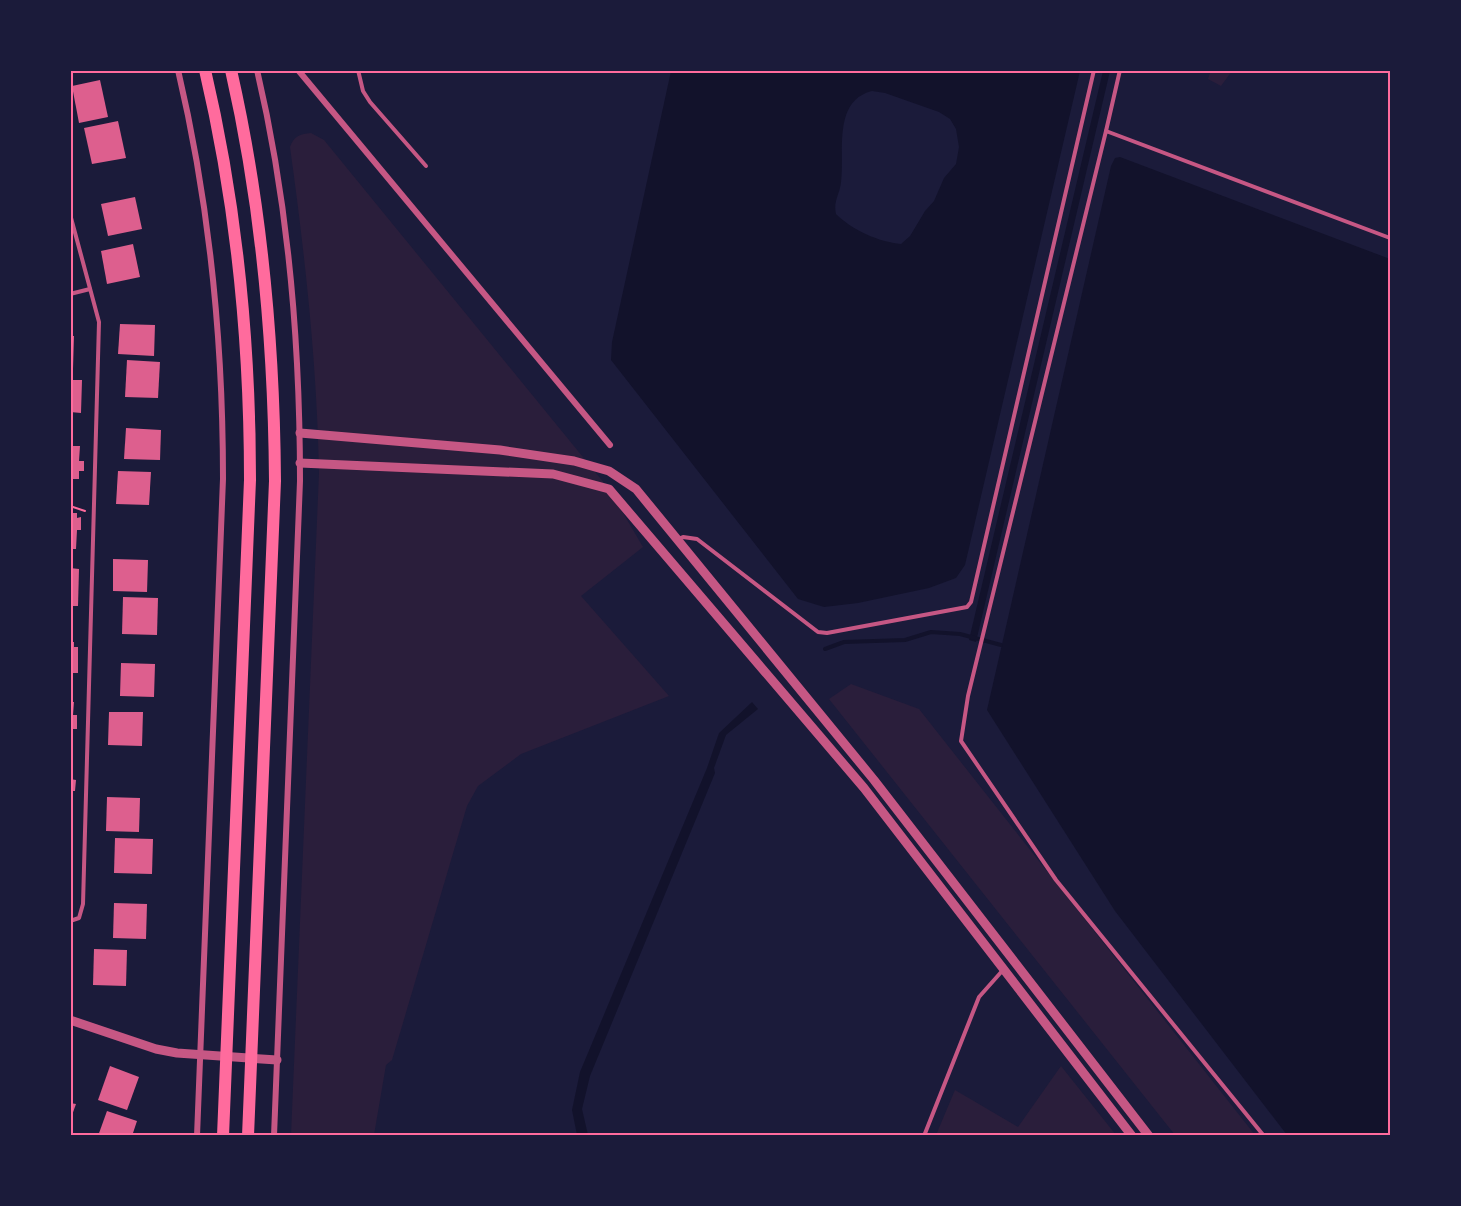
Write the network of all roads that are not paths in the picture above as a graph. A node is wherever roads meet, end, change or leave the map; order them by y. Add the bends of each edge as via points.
1 (178, 70) edge
2 (205, 70) edge
3 (231, 70) edge
4 (257, 70) edge
5 (298, 70) edge
6 (358, 70) edge
7 (1094, 70) edge
8 (1120, 70) edge
9 (1106, 130) junction
10 (426, 166) dead end
11 (70, 214) edge
12 (1390, 238) edge
13 (90, 289) junction
14 (70, 294) edge
15 (300, 433) junction
16 (610, 445) dead end
17 (300, 463) junction
18 (677, 539) junction
19 (70, 921) edge
20 (1004, 970) junction
21 (70, 1020) edge
22 (200, 1054) junction
23 (226, 1056) junction
24 (251, 1058) junction
25 (277, 1060) junction
26 (196, 1136) edge
27 (223, 1136) edge
28 (248, 1136) edge
29 (274, 1136) edge
30 (924, 1136) edge
31 (1132, 1136) edge
32 (1149, 1136) edge
33 (1264, 1136) edge

1 - 22 street via 214,266 223,404
2 - 23 main road via 223,152 240,263 250,403
3 - 24 main road via 260,226 274,403
4 - 15 street via 273,143 290,258
5 - 16 street
6 - 10 lane via 370,102
7 - 18 lane via 967,607 818,632 697,539
8 - 9 lane
9 - 12 lane
9 - 33 lane via 983,634 961,741 1056,880
11 - 13 lane
13 - 14 lane
13 - 19 lane via 99,322 83,904 79,918
15 - 17 street
15 - 18 street via 574,460 609,471 636,489
17 - 20 street via 553,474 609,489 864,788
17 - 25 street
18 - 32 street via 874,780
20 - 30 lane via 979,997
20 - 31 street
21 - 22 street via 156,1048
22 - 23 street
22 - 26 street
23 - 24 street
23 - 27 main road
24 - 25 street
24 - 28 main road
25 - 29 street

